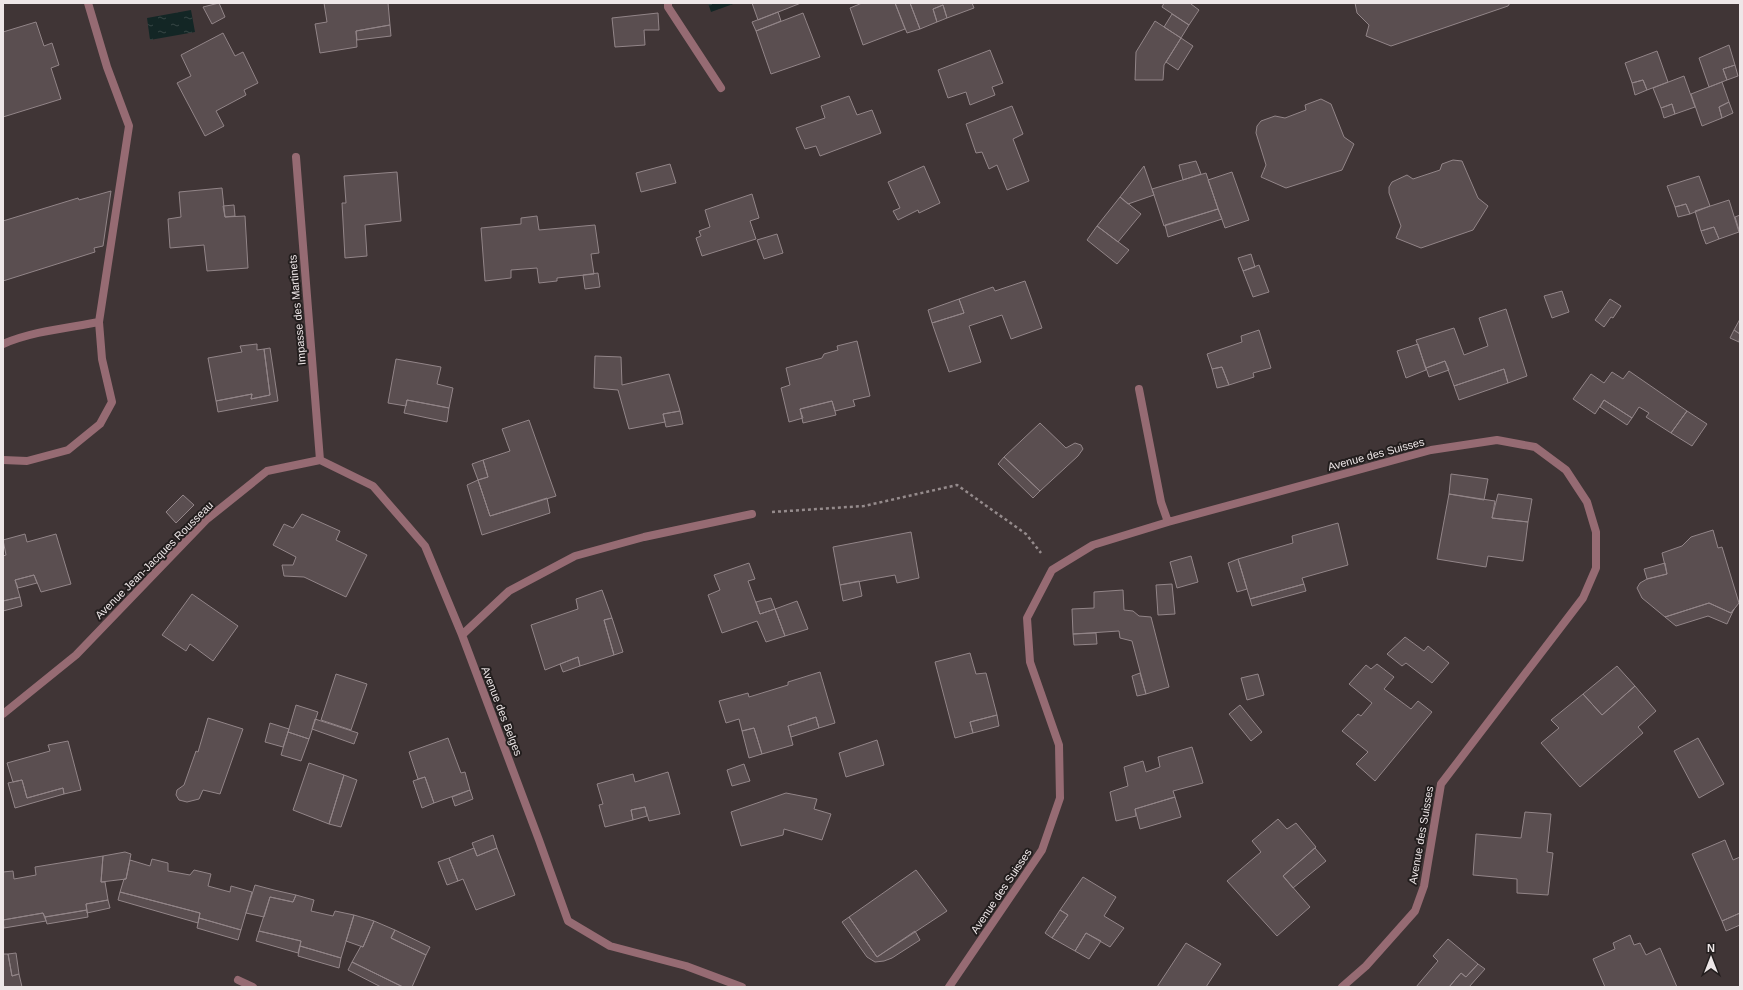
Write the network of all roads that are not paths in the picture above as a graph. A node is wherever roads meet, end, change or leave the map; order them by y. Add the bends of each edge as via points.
1 (88, 3) edge
2 (668, 3) edge
3 (721, 88) dead end
4 (296, 157) dead end
5 (99, 322) junction
6 (3, 344) edge
7 (1140, 389) dead end
8 (3, 460) edge
9 (320, 460) junction
10 (752, 514) road end
11 (1168, 522) junction
12 (462, 635) junction
13 (3, 714) edge
14 (238, 980) dead end
15 (253, 987) edge
16 (742, 987) edge
17 (949, 987) edge
18 (1342, 987) edge

1 - 5 street via 107,67 129,126
2 - 3 street via 668,7
4 - 9 street, Impasse des Martinets
5 - 6 street
5 - 8 street via 102,359 112,402 100,424 68,450 27,461
7 - 11 street via 1161,502
9 - 12 street via 373,486 425,546
9 - 13 street, Avenue Jean-Jacques Rousseau via 267,471 206,520 76,655
10 - 12 street via 644,537 575,556 509,591
11 - 17 street, Avenue des Suisses via 1093,545 1052,570 1027,618 1030,662 1059,745 1060,798 1042,850
11 - 18 street, Avenue des Suisses via 1431,450 1497,440 1535,447 1566,470 1587,502 1596,532 1596,568 1583,598 1441,784 1424,886 1414,911 1366,966
12 - 16 street, Avenue des Belges via 568,920 610,946 686,966
14 - 15 street

